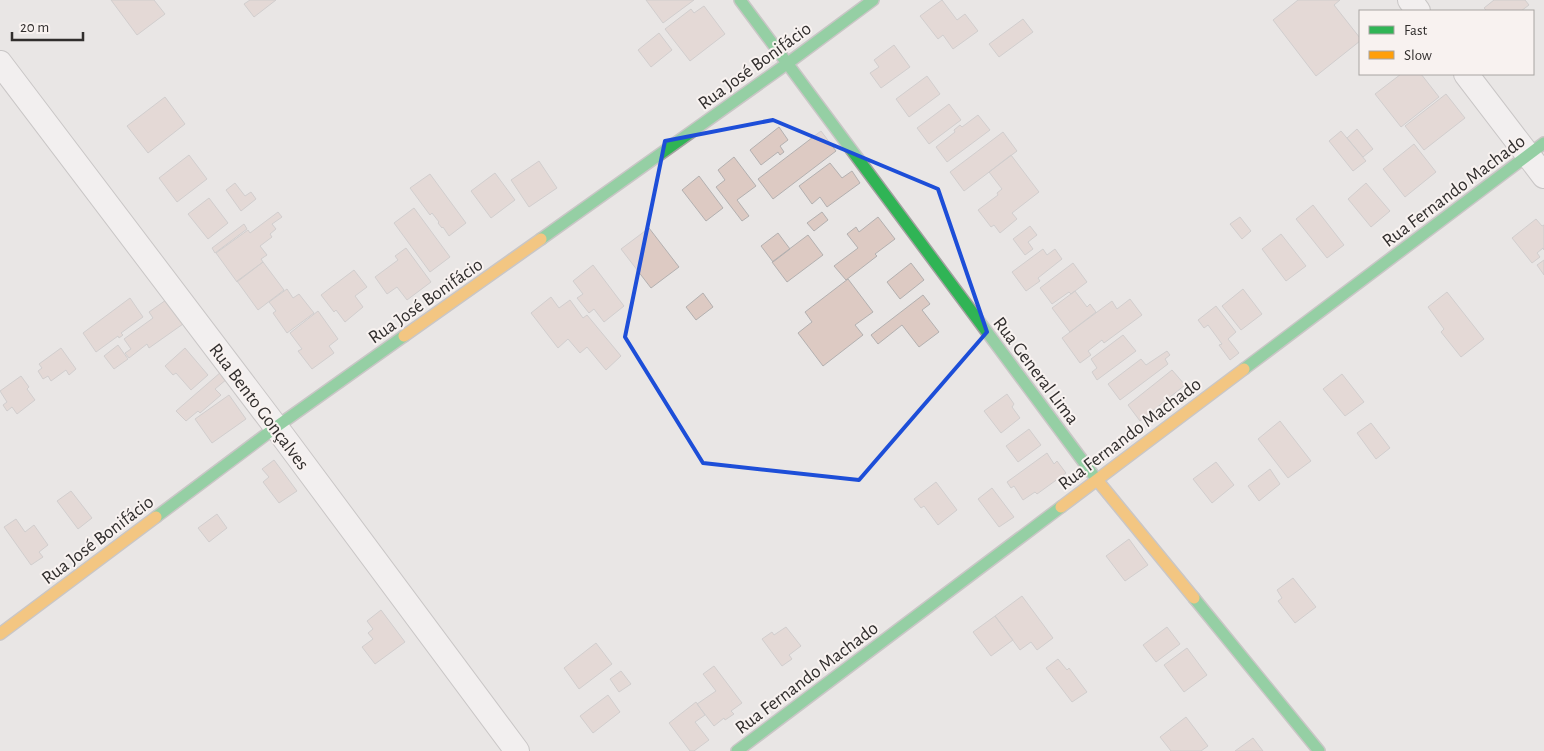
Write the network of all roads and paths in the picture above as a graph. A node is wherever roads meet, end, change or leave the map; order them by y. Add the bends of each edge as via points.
1 (740, 0) edge
2 (873, 0) edge
3 (0, 63) edge
4 (788, 63) junction
5 (1467, 75) edge
6 (1536, 150) edge
7 (1544, 176) edge
8 (276, 427) junction
9 (1096, 479) junction
10 (0, 634) edge
11 (517, 751) edge
12 (737, 751) edge
13 (1319, 751) edge

1 - 4 street, Rua General Lima
2 - 4 street, Rua José Bonifácio
3 - 8 street, Rua Bento Gonçalves
4 - 8 street, Rua José Bonifácio
4 - 9 street, Rua General Lima
5 - 6 street
6 - 7 street
6 - 9 street, Rua Fernando Machado
8 - 10 street, Rua José Bonifácio
8 - 11 street, Rua Bento Gonçalves
9 - 12 street, Rua Fernando Machado
9 - 13 street, Rua General Lima

